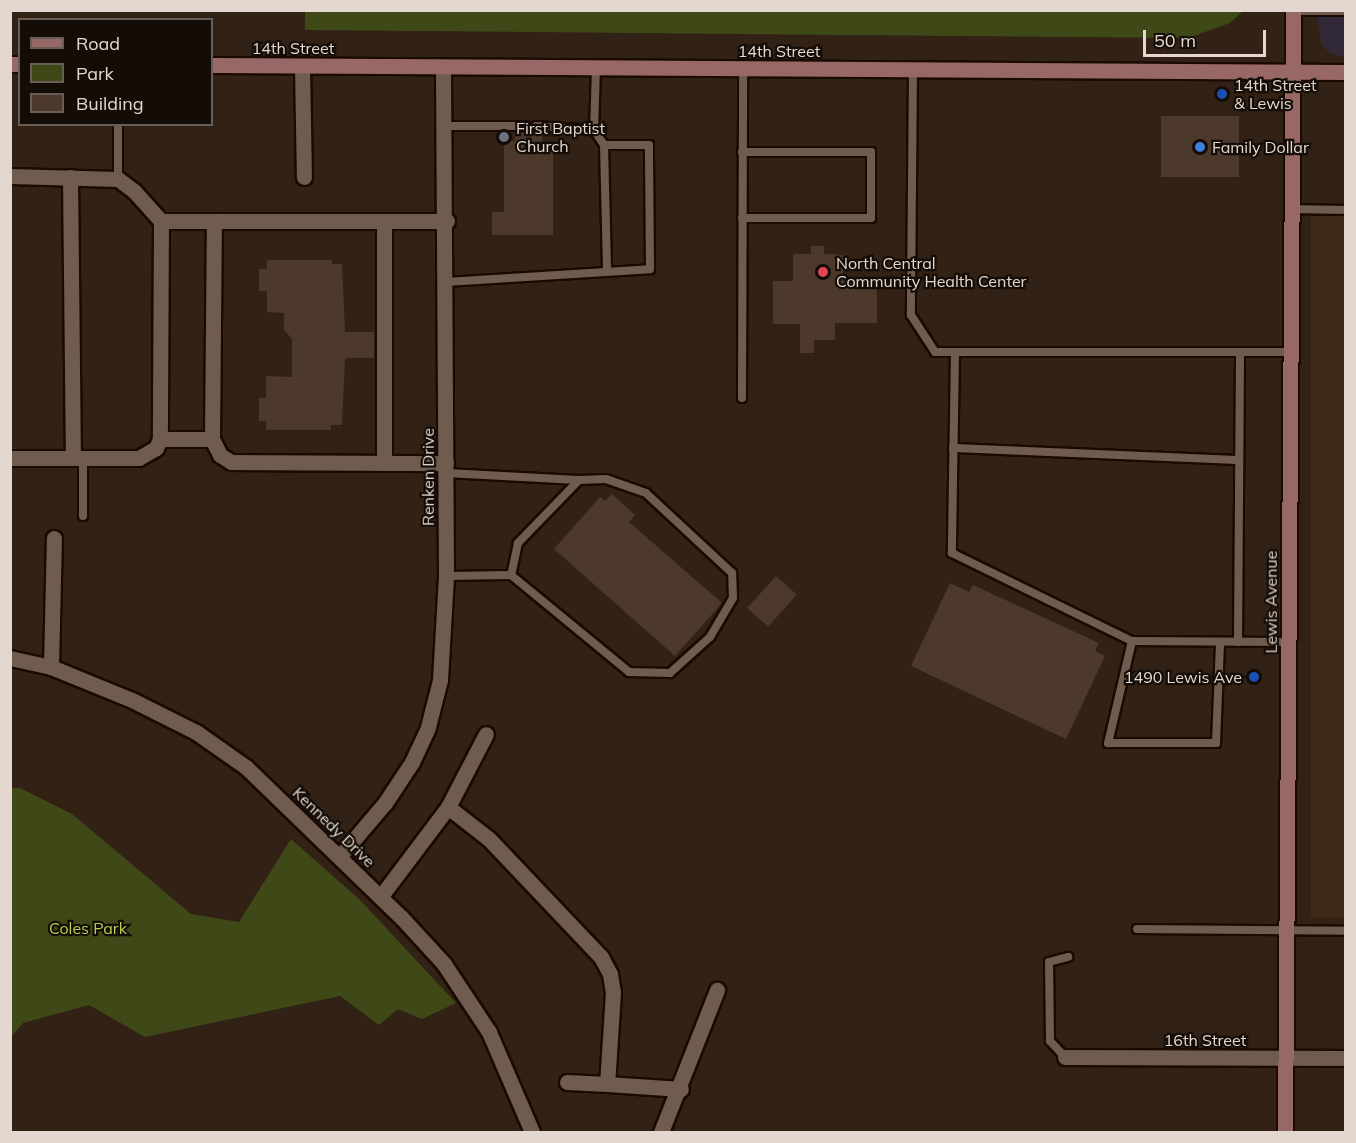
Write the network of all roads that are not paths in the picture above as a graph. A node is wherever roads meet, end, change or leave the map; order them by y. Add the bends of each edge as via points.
1 (1293, 11) edge
2 (1334, 11) edge
3 (1346, 11) edge
4 (213, 65) edge
5 (302, 66) junction
6 (443, 67) junction
7 (596, 68) junction
8 (743, 69) junction
9 (913, 69) junction
10 (1293, 72) junction
11 (1346, 72) edge
12 (118, 126) edge
13 (444, 126) junction
14 (525, 126) dead end
15 (536, 126) dead end
16 (594, 129) junction
17 (604, 145) junction
18 (742, 152) junction
19 (10, 176) edge
20 (70, 177) junction
21 (304, 177) dead end
22 (118, 179) junction
23 (1292, 209) junction
24 (1346, 210) edge
25 (742, 218) junction
26 (161, 221) junction
27 (214, 221) junction
28 (384, 221) junction
29 (447, 221) junction
30 (608, 269) junction
31 (446, 282) junction
32 (955, 352) junction
33 (1240, 352) junction
34 (1291, 352) junction
35 (742, 398) dead end
36 (160, 439) junction
37 (212, 439) junction
38 (953, 448) junction
39 (10, 458) edge
40 (78, 458) junction
41 (1239, 460) junction
42 (384, 463) junction
43 (446, 468) junction
44 (579, 480) junction
45 (83, 516) dead end
46 (54, 538) dead end
47 (511, 575) junction
48 (446, 576) junction
49 (1132, 641) junction
50 (1220, 642) junction
51 (1238, 642) junction
52 (1288, 642) junction
53 (10, 658) edge
54 (51, 667) junction
55 (486, 734) dead end
56 (448, 807) junction
57 (339, 857) junction
58 (381, 896) junction
59 (1137, 929) dead end
60 (1286, 930) junction
61 (1346, 931) edge
62 (1068, 957) dead end
63 (717, 990) dead end
64 (1065, 1057) joint
65 (1285, 1058) junction
66 (1346, 1058) edge
67 (567, 1082) dead end
68 (607, 1084) junction
69 (681, 1089) junction
70 (532, 1132) edge
71 (660, 1132) edge
72 (1285, 1132) edge

1 - 2 lane
1 - 10 street, Lewis Avenue
2 - 3 lane
4 - 5 street, 14th Street
5 - 6 street, 14th Street
5 - 21 street
6 - 7 street, 14th Street
6 - 13 street, Renken Drive
7 - 8 street, 14th Street
7 - 16 lane
8 - 9 street, 14th Street
8 - 18 lane
9 - 10 street, 14th Street
9 - 32 lane via 912,315 935,352
10 - 11 street, 14th Street
10 - 23 street, Lewis Avenue
12 - 22 lane
13 - 14 lane
13 - 29 street, Renken Drive
15 - 16 lane
16 - 17 lane
17 - 30 lane
17 - 30 lane via 649,145 650,269
18 - 25 lane
18 - 25 lane via 871,152 871,218
19 - 20 street
20 - 22 street
20 - 40 street
22 - 26 street
23 - 24 lane
23 - 34 street, Lewis Avenue
25 - 35 lane
26 - 27 street
26 - 36 street
27 - 28 street
27 - 37 street
28 - 29 street
28 - 42 street
29 - 31 street, Renken Drive
30 - 31 lane
31 - 43 street, Renken Drive
32 - 33 lane
32 - 38 lane
33 - 34 lane
33 - 41 lane
34 - 52 street, Lewis Avenue
36 - 37 street
36 - 40 street via 149,455 139,458
37 - 42 street via 220,455 231,462
38 - 41 lane
38 - 49 lane via 952,554
39 - 40 street
40 - 45 lane
41 - 51 lane
42 - 43 street
43 - 44 lane
43 - 48 street, Renken Drive
44 - 47 lane via 518,543
44 - 47 lane via 606,479 646,493 732,573 733,598 710,637 670,673 628,672
46 - 54 street
47 - 48 lane
48 - 57 street, Renken Drive via 440,680 428,726 386,804
49 - 50 lane
49 - 50 lane via 1108,743 1216,743
50 - 51 lane
51 - 52 lane
52 - 60 street, Lewis Avenue
53 - 54 street, Kennedy Drive
54 - 57 street, Kennedy Drive via 196,732 247,768
55 - 56 street
56 - 58 street
56 - 68 street via 489,839 601,957 610,974 612,992
57 - 58 street, Kennedy Drive
58 - 70 street, Kennedy Drive via 444,964 489,1032
59 - 60 lane
60 - 61 lane
60 - 65 street, Lewis Avenue
62 - 64 lane via 1049,962 1050,1041
63 - 69 street
64 - 65 street, 16th Street
65 - 66 street, 16th Street
65 - 72 street, Lewis Avenue
67 - 68 street
68 - 69 street
69 - 71 street

